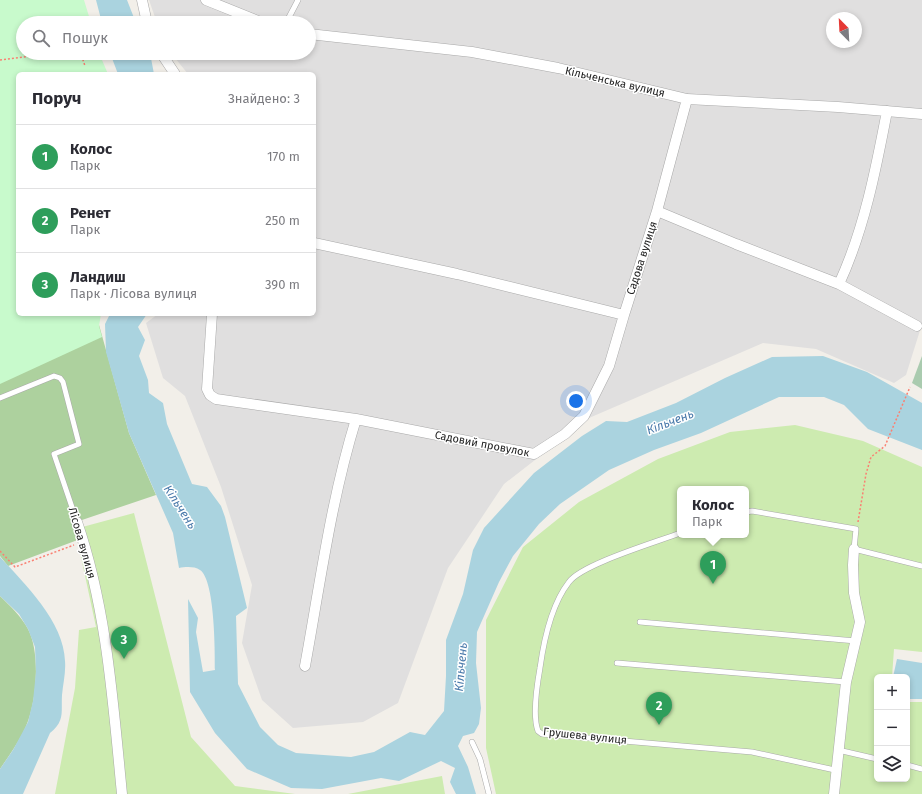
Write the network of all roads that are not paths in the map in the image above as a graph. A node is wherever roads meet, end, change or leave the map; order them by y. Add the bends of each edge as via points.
1 (142, 0) edge
2 (206, 0) edge
3 (298, 0) edge
4 (145, 16) edge
5 (246, 16) edge
6 (290, 16) edge
7 (316, 35) edge
8 (166, 60) edge
9 (174, 72) edge
10 (687, 99) junction
11 (887, 111) junction
12 (922, 114) edge
13 (657, 211) junction
14 (316, 243) edge
15 (839, 284) junction
16 (624, 315) junction
17 (212, 316) edge
18 (917, 326) dead end
19 (0, 398) edge
20 (356, 419) junction
21 (749, 512) edge
22 (77, 522) joint
23 (677, 534) edge
24 (854, 549) junction
25 (922, 566) edge
26 (640, 622) dead end
27 (856, 641) junction
28 (617, 663) dead end
29 (304, 666) dead end
30 (846, 682) junction
31 (472, 742) dead end
32 (838, 750) junction
33 (874, 758) edge
34 (910, 766) edge
35 (922, 769) edge
36 (835, 770) junction
37 (122, 794) edge
38 (489, 794) edge
39 (834, 794) edge

1 - 4 street
2 - 5 street
3 - 6 lane
7 - 10 street, Кільченська вулиця via 472,52 558,68
8 - 9 street
10 - 11 street, Кільченська вулиця
10 - 13 street
11 - 12 street, Кільченська вулиця
11 - 15 street via 853,256
13 - 15 street, Садова вулиця
13 - 16 street, Садова вулиця
14 - 16 street via 457,274
15 - 18 street, Садова вулиця
16 - 20 street, Садовий провулок via 609,366 584,416 565,434 534,454
17 - 20 street, Садовий провулок via 208,389 210,395
19 - 22 lane, Лісова вулиця via 54,376 63,382 79,444 54,454
20 - 29 street via 346,451
21 - 24 lane via 856,529
22 - 37 street, Лісова вулиця via 84,541 104,635
23 - 36 lane, Грушева вулиця via 589,567 569,581 553,612 542,650 535,725 538,731 542,734 752,752
24 - 25 lane
24 - 27 street via 854,586 860,622
26 - 27 lane
27 - 30 street
28 - 30 lane
30 - 32 street
31 - 38 lane via 480,760
32 - 33 lane
32 - 36 street
34 - 35 lane
36 - 39 street

